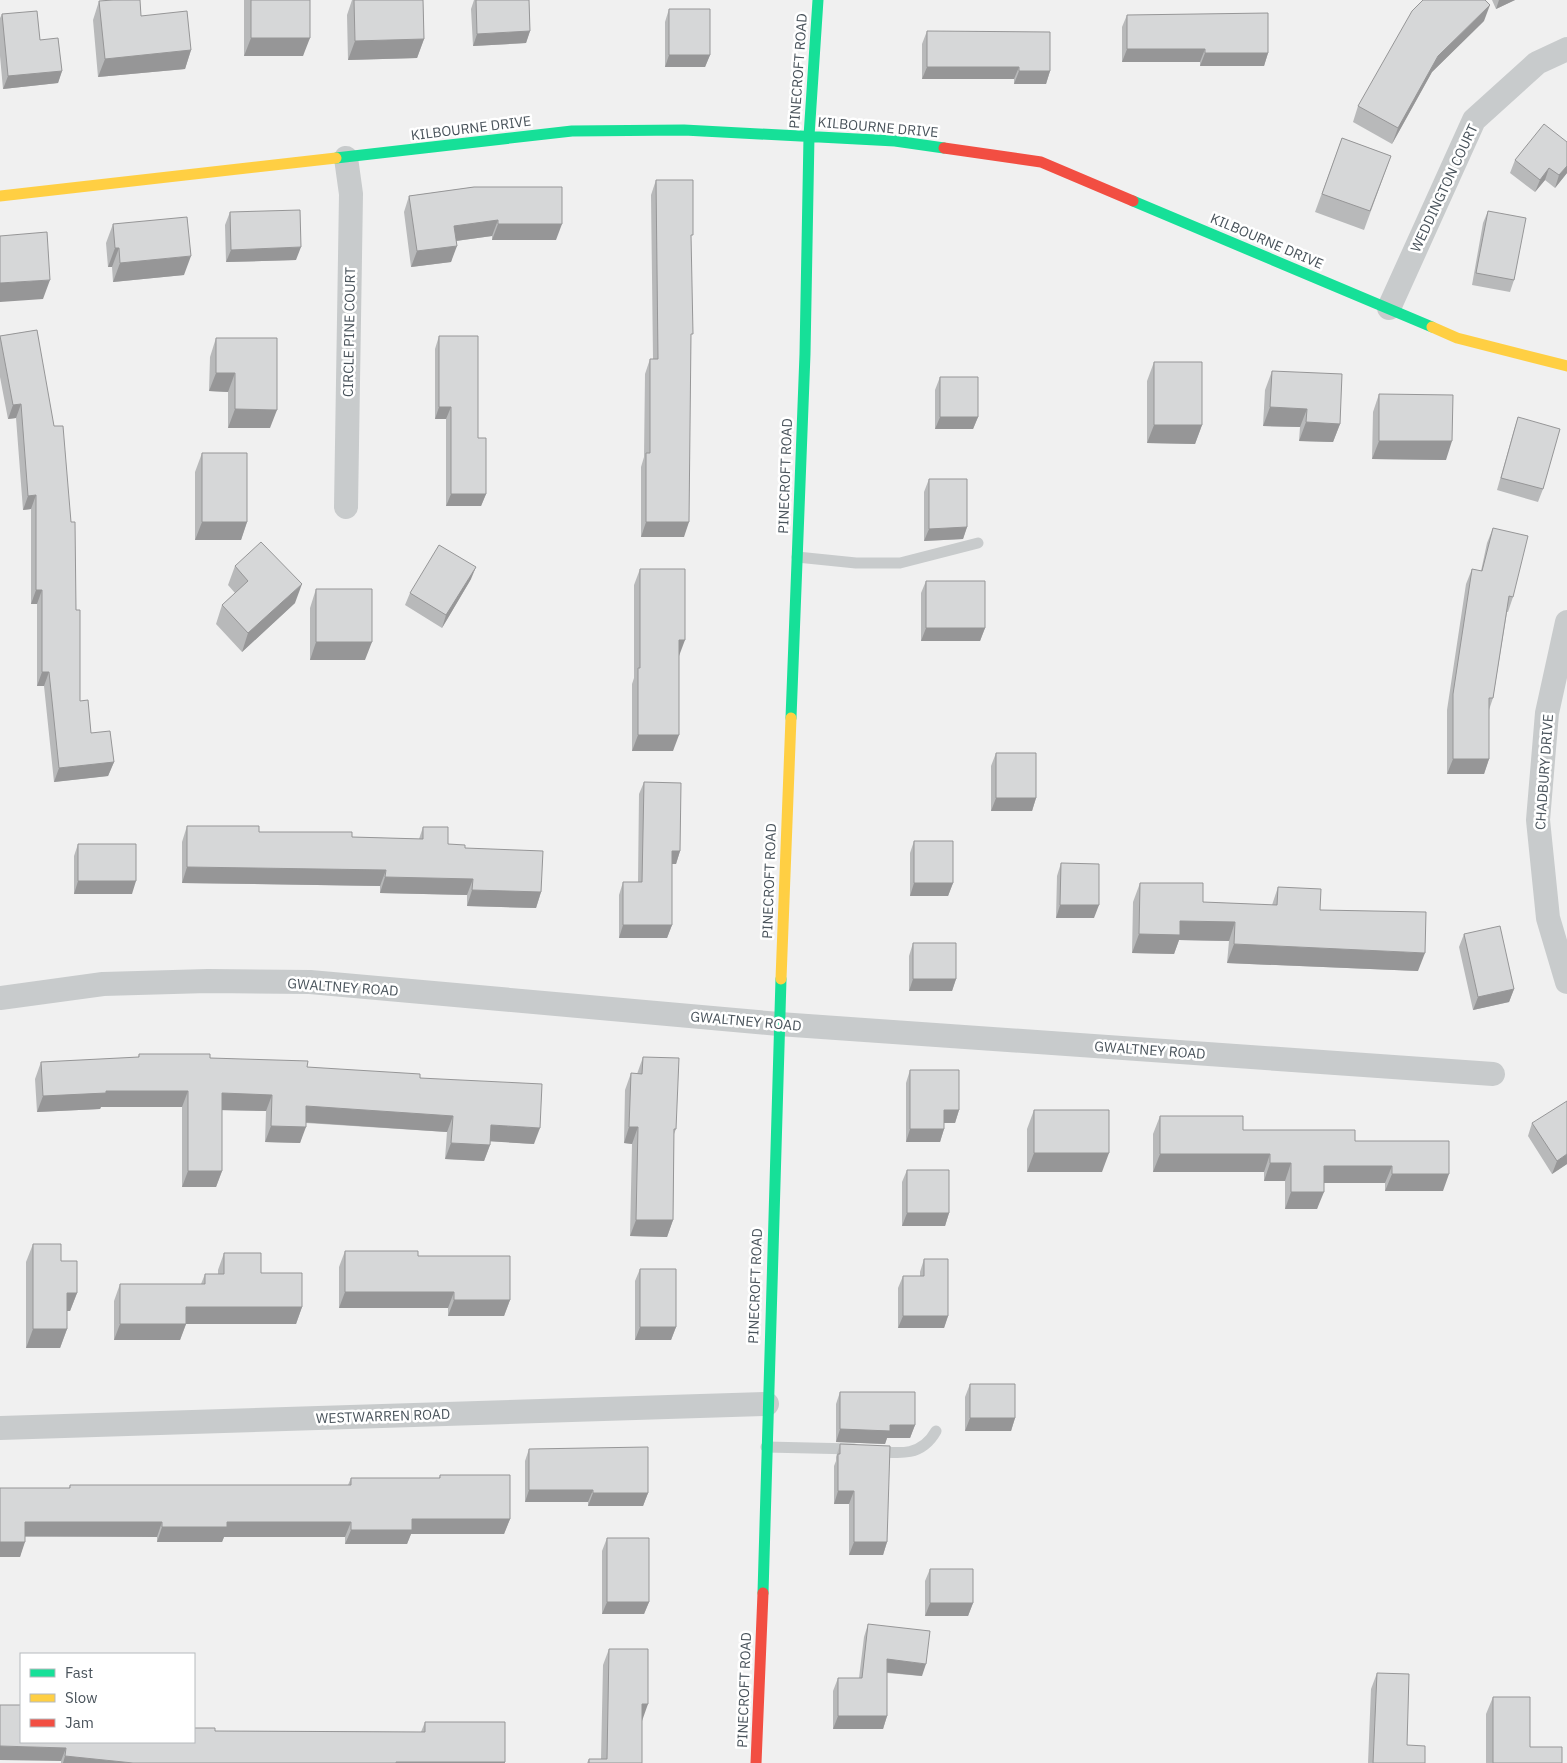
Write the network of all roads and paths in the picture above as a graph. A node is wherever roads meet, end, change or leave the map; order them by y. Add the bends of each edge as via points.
1 (818, 0) edge
2 (1567, 49) edge
3 (809, 136) junction
4 (346, 158) junction
5 (0, 196) edge
6 (1389, 308) junction
7 (1567, 366) edge
8 (346, 508) dead end
9 (978, 543) dead end
10 (797, 557) junction
11 (1567, 622) edge
12 (1567, 982) edge
13 (0, 998) edge
14 (779, 1024) junction
15 (1493, 1074) dead end
16 (767, 1404) junction
17 (0, 1428) edge
18 (936, 1431) dead end
19 (766, 1447) junction
20 (756, 1763) edge

1 - 3 street, PINECROFT ROAD
2 - 6 street, WEDDINGTON COURT via 1536,63 1474,120
3 - 4 street, KILBOURNE DRIVE via 684,130 572,131
3 - 6 street, KILBOURNE DRIVE via 895,141 1041,162
3 - 10 street, PINECROFT ROAD
4 - 5 street, KILBOURNE DRIVE
4 - 8 street, CIRCLE PINE COURT via 351,194
6 - 7 street, KILBOURNE DRIVE via 1457,338
9 - 10 lane via 900,563 856,563
10 - 14 street, PINECROFT ROAD
11 - 12 street, CHADBURY DRIVE via 1546,713 1538,820 1548,918
13 - 14 street, GWALTNEY ROAD via 103,984 310,982
14 - 15 street, GWALTNEY ROAD
14 - 16 street, PINECROFT ROAD
16 - 17 street, WESTWARREN ROAD
16 - 19 street, PINECROFT ROAD
18 - 19 lane via 929,1444 909,1452
19 - 20 street, PINECROFT ROAD

